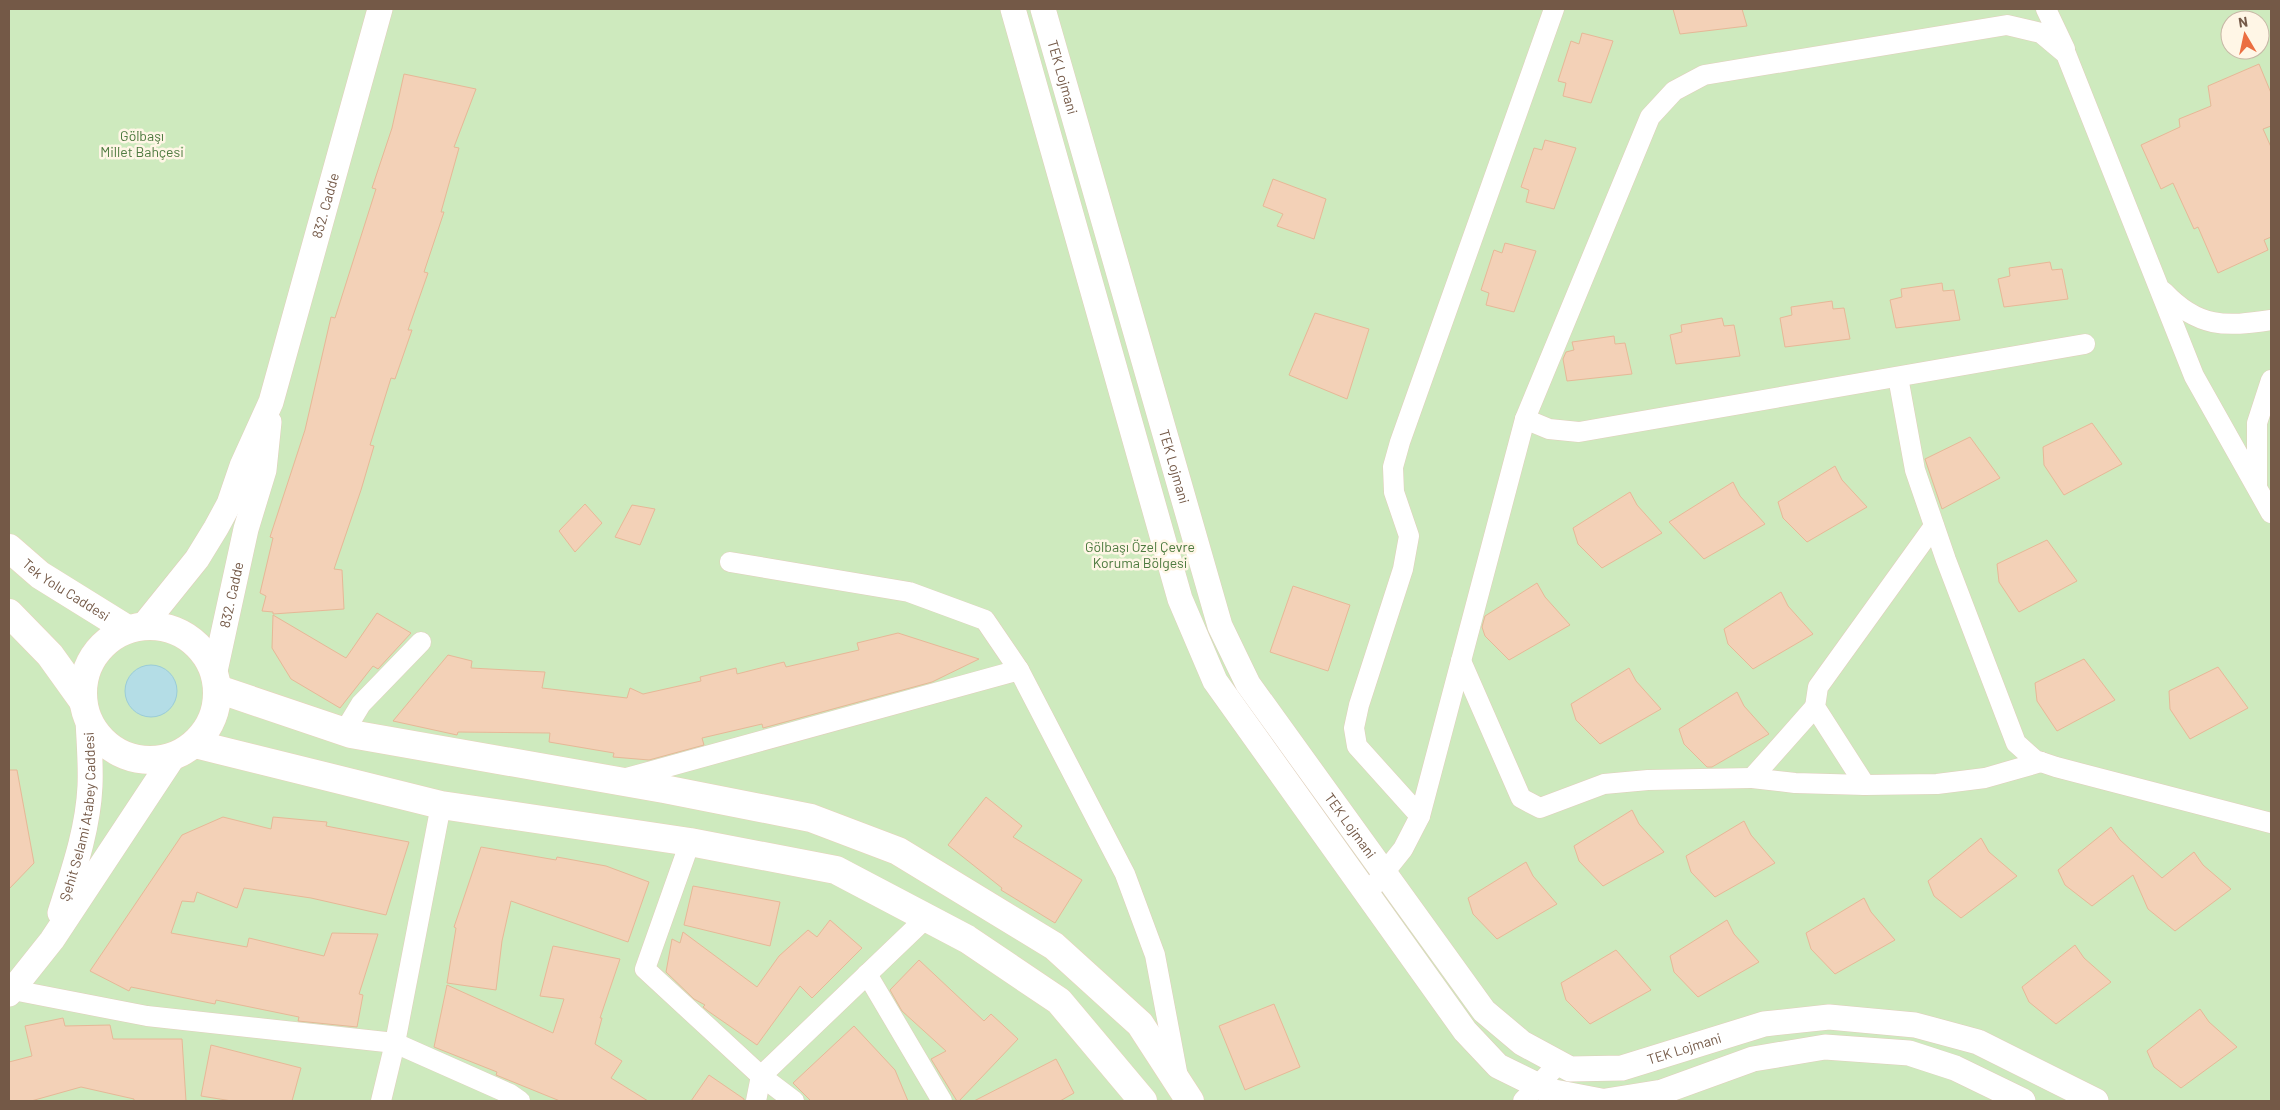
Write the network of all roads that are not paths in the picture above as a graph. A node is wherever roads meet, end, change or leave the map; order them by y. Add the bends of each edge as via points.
1 (380, 9) edge
2 (1013, 9) edge
3 (1043, 9) edge
4 (1554, 9) edge
5 (2046, 9) edge
6 (2066, 54) junction
7 (2158, 286) junction
8 (2271, 320) edge
9 (2085, 344) dead end
10 (1898, 377) junction
11 (2271, 380) edge
12 (271, 402) junction
13 (1525, 419) junction
14 (2257, 488) junction
15 (2271, 513) edge
16 (1934, 526) junction
17 (9, 548) edge
18 (730, 562) dead end
19 (9, 613) edge
20 (135, 628) junction
21 (421, 642) dead end
22 (1461, 661) junction
23 (1019, 670) junction
24 (217, 680) junction
25 (1815, 707) junction
26 (85, 711) junction
27 (344, 732) junction
28 (184, 751) junction
29 (2041, 762) junction
30 (1752, 778) junction
31 (615, 781) junction
32 (1865, 785) junction
33 (441, 804) junction
34 (1420, 816) junction
35 (2271, 823) edge
36 (690, 842) junction
37 (1385, 874) junction
38 (1367, 894) junction
39 (926, 918) junction
40 (52, 940) junction
41 (867, 974) junction
42 (11, 992) edge
43 (395, 1043) junction
44 (1559, 1063) junction
45 (761, 1076) junction
46 (1185, 1094) edge
47 (1530, 1094) edge
48 (382, 1101) edge
49 (520, 1101) edge
50 (756, 1101) edge
51 (794, 1101) edge
52 (942, 1101) edge
53 (1143, 1101) edge
54 (1601, 1101) edge
55 (1606, 1101) edge
56 (2023, 1101) edge
57 (2096, 1101) edge

1 - 12 street, 832. Cadde
2 - 38 street, TEK Lojmani via 1180,599 1215,681
3 - 37 street, TEK Lojmani via 1220,626 1248,684
4 - 34 street via 1393,467 1394,492 1409,536 1403,570 1354,728 1357,746
5 - 6 street
6 - 7 street
6 - 13 street via 2041,33 2007,25 1704,75 1674,91 1650,117
7 - 8 street via 2178,307 2202,320 2236,325
7 - 14 street via 2194,376
9 - 10 street
10 - 13 street via 1579,432 1549,428
10 - 16 street via 1915,470
11 - 14 street via 2257,423
12 - 20 street, 832. Cadde via 228,504 198,558
12 - 24 street, 832. Cadde via 264,470 246,529
13 - 22 street
14 - 15 street
16 - 25 street via 1818,687
16 - 29 street via 2016,743
17 - 20 main road, Tek Yolu Caddesi via 40,575
18 - 23 street via 910,592 985,620
19 - 26 main road via 50,655
20 - 24 main road via 161,626 179,632 207,655
20 - 26 main road via 111,638 93,658 83,683
21 - 27 street via 361,704
22 - 30 street via 1521,798 1540,808 1604,784
22 - 34 street
23 - 31 street
23 - 46 street via 1125,874 1155,955
24 - 27 main road
24 - 28 main road via 216,709 208,728
25 - 30 street
25 - 32 street
26 - 28 main road via 99,738 114,751 133,759 146,760
26 - 40 street, Şehit Selami Atabey Caddesi via 90,786 84,830
27 - 31 main road
28 - 33 main road
28 - 40 street, Şehit Selami Atabey Caddesi
29 - 32 street via 1985,778 1937,784
29 - 35 street
30 - 32 street
31 - 46 main road via 811,818 898,851 1054,946 1140,1024
33 - 36 main road
33 - 43 street
34 - 37 street
36 - 39 main road via 836,870
36 - 45 street via 645,969
37 - 38 street
37 - 44 street, TEK Lojmani via 1484,1011 1522,1044
38 - 47 street, TEK Lojmani via 1465,1031
39 - 41 street
39 - 53 main road via 966,939 1059,1001
40 - 42 street, Şehit Selami Atabey Caddesi
41 - 45 street
41 - 52 street
42 - 43 street via 147,1016
43 - 48 street
43 - 49 street
44 - 47 street
44 - 57 street, TEK Lojmani via 1570,1069 1622,1068 1764,1024 1829,1017 1915,1025 1978,1042
45 - 50 street
45 - 51 street
47 - 54 street, TEK Lojmani via 1549,1091
55 - 56 street via 1662,1092 1753,1059 1825,1047 1909,1053 1955,1068

